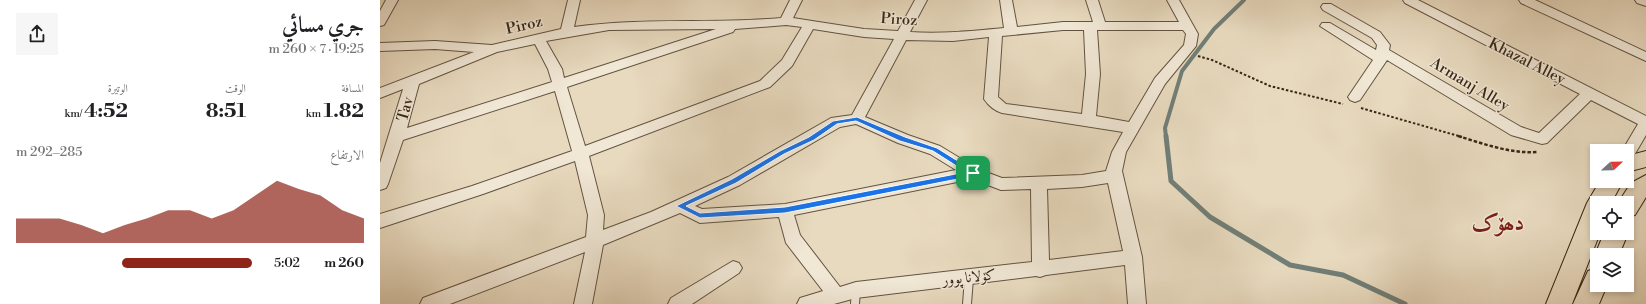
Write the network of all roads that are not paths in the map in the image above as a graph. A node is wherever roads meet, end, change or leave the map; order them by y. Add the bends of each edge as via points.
1 (392, 0) edge
2 (574, 0) edge
3 (796, 0) edge
4 (922, 0) edge
5 (1006, 0) edge
6 (1092, 0) edge
7 (1173, 0) edge
8 (1409, 0) edge
9 (1525, 0) edge
10 (1641, 0) edge
11 (1646, 2) edge
12 (1327, 7) dead end
13 (786, 21) junction
14 (380, 22) edge
15 (810, 24) junction
16 (741, 25) junction
17 (1095, 25) junction
18 (1186, 26) junction
19 (1326, 26) dead end
20 (1011, 30) junction
21 (568, 32) junction
22 (996, 32) junction
23 (901, 36) junction
24 (538, 38) junction
25 (380, 47) edge
26 (494, 49) junction
27 (1382, 56) junction
28 (1646, 57) edge
29 (413, 80) junction
30 (560, 85) junction
31 (380, 93) edge
32 (1590, 93) junction
33 (1353, 103) road end
34 (857, 119) junction
35 (1089, 120) junction
36 (1646, 122) edge
37 (1132, 128) junction
38 (397, 137) junction
39 (1633, 144) edge
40 (581, 154) junction
41 (1646, 159) edge
42 (1634, 162) edge
43 (973, 173) junction
44 (1115, 176) junction
45 (1039, 183) junction
46 (380, 184) edge
47 (1646, 184) edge
48 (1634, 197) edge
49 (680, 206) junction
50 (785, 210) junction
51 (380, 221) edge
52 (1590, 227) edge
53 (594, 240) junction
54 (1133, 257) junction
55 (733, 268) dead end
56 (1040, 270) junction
57 (969, 278) junction
58 (1591, 292) edge
59 (836, 295) junction
60 (856, 297) edge
61 (1561, 300) edge
62 (434, 303) edge
63 (583, 304) edge
64 (677, 304) edge
65 (806, 304) edge
66 (967, 304) edge
67 (1137, 304) edge
68 (1586, 304) edge

1 - 14 street
2 - 21 street
3 - 13 street
4 - 23 street
5 - 20 street
6 - 17 street
7 - 18 street
8 - 32 street, Khazal Alley
9 - 28 street
10 - 11 street
12 - 27 street via 1376,35 1384,45
13 - 15 street, Piroz
13 - 16 street, Piroz
15 - 23 street, Piroz
15 - 40 street via 786,63 765,84
16 - 21 street, Piroz via 609,26
16 - 30 street
17 - 18 street, Piroz
17 - 20 street, Piroz
17 - 35 street
18 - 37 street via 1192,34 1190,46 1160,81
19 - 27 street, Armanj Alley
20 - 22 street, Piroz
21 - 24 street, Piroz
22 - 23 street, Piroz via 953,37
22 - 35 street via 991,98 1002,108
23 - 34 street
24 - 26 street, Piroz
24 - 30 street via 555,69
25 - 26 street
26 - 29 street, Piroz
27 - 32 street, Armanj Alley via 1516,131 1542,139
27 - 33 street
29 - 31 street, Piroz
29 - 38 street, Tav
30 - 38 street
30 - 40 street
32 - 36 street, Khazal Alley
34 - 43 street via 935,150
34 - 49 street via 836,122 734,181
35 - 37 street
36 - 39 street
37 - 44 street via 1119,152
38 - 46 street, Tav
40 - 51 street
40 - 53 street via 596,215
41 - 42 main road
43 - 45 street via 1001,184
43 - 50 street
44 - 45 street
44 - 54 street
45 - 56 street
47 - 48 main road
49 - 50 street via 700,216
49 - 53 street
50 - 59 street via 792,238
52 - 61 main road
53 - 62 street
53 - 63 street
54 - 56 street, کۆلانا پوور
54 - 67 street
55 - 64 street
56 - 57 street, کۆلانا پوور
57 - 60 street, کۆلانا پوور
57 - 66 lane
58 - 68 main road
59 - 60 street, کۆلانا پوور
59 - 65 street, کۆلانا پوور

